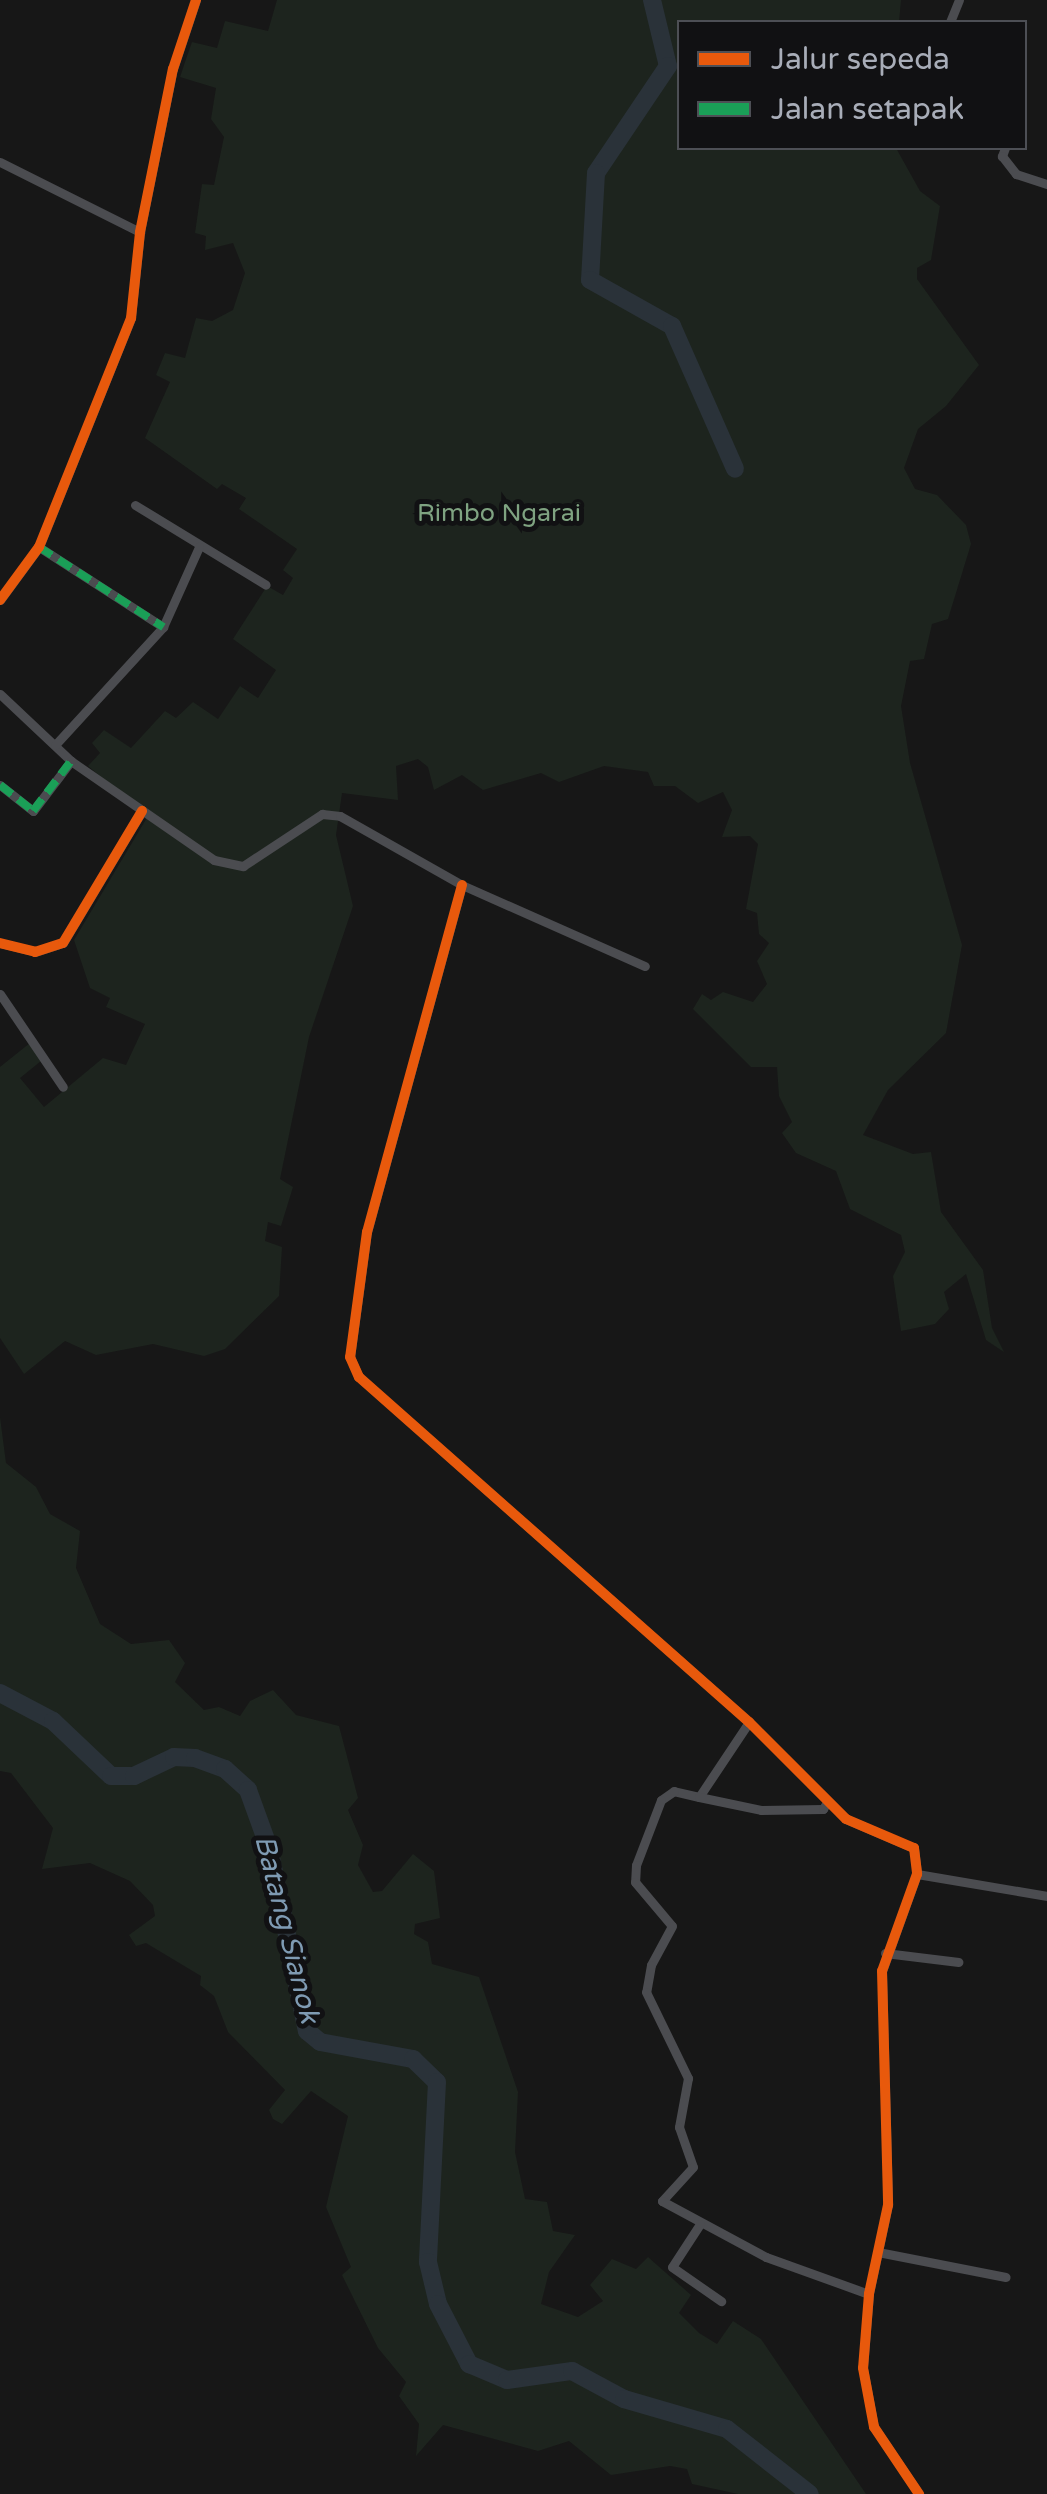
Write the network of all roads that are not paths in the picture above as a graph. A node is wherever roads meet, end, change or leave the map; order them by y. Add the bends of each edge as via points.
1 (196, 0) edge
2 (1004, 150) edge
3 (0, 162) edge
4 (1047, 184) edge
5 (140, 232) junction
6 (135, 505) dead end
7 (39, 548) junction
8 (199, 548) junction
9 (266, 584) dead end
10 (0, 600) edge
11 (163, 627) junction
12 (0, 694) edge
13 (55, 745) junction
14 (71, 760) junction
15 (0, 786) edge
16 (142, 812) junction
17 (462, 885) junction
18 (0, 943) edge
19 (645, 966) dead end
20 (0, 994) edge
21 (63, 1087) dead end
22 (749, 1722) junction
23 (698, 1797) junction
24 (827, 1802) junction
25 (917, 1874) junction
26 (1047, 1896) edge
27 (885, 1953) junction
28 (958, 1962) dead end
29 (700, 2224) junction
30 (878, 2252) junction
31 (1006, 2277) dead end
32 (869, 2294) junction
33 (722, 2301) dead end
34 (918, 2494) edge

1 - 5 street via 173,69
2 - 4 street via 1016,174
3 - 5 street
5 - 7 street via 131,318
6 - 8 street
7 - 10 street
7 - 11 street
8 - 9 street
8 - 11 street
11 - 13 street
12 - 13 street
13 - 14 street
14 - 15 street via 33,811
14 - 16 street
16 - 17 street via 214,860 244,866 322,814 340,816
16 - 18 street via 63,943 35,952
17 - 19 street
17 - 22 street via 367,1232 350,1356 359,1377
20 - 21 street
22 - 23 street
22 - 24 street
23 - 24 street via 761,1810 823,1810
23 - 29 street via 674,1792 661,1800 634,1882 672,1926 650,1965 646,1992 688,2078 679,2127 694,2167 662,2201
24 - 25 street via 846,1820 914,1848
25 - 26 street
25 - 27 street
27 - 28 street
27 - 30 street via 888,2204
29 - 32 street via 766,2258
29 - 33 street via 672,2267
30 - 31 street
30 - 32 street
32 - 34 street via 864,2368 870,2412

